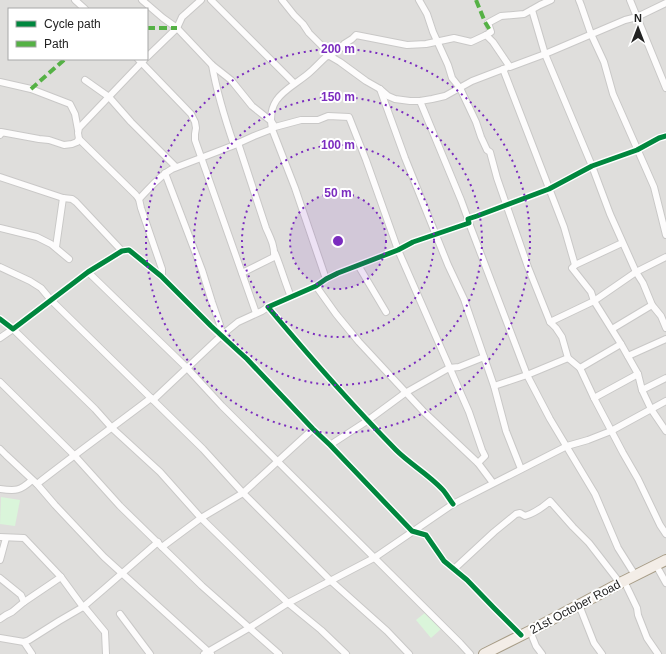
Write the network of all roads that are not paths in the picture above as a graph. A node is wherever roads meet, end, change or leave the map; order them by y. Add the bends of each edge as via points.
1 (76, 0) edge
2 (142, 0) edge
3 (201, 0) edge
4 (211, 0) edge
5 (282, 0) edge
6 (418, 0) edge
7 (551, 0) edge
8 (579, 0) edge
9 (630, 0) edge
10 (666, 3) edge
11 (84, 8) edge
12 (532, 10) junction
13 (637, 17) junction
14 (177, 28) junction
15 (591, 34) junction
16 (486, 36) junction
17 (438, 41) junction
18 (148, 54) edge
19 (546, 54) junction
20 (328, 55) junction
21 (142, 60) edge
22 (144, 60) edge
23 (212, 65) junction
24 (510, 67) junction
25 (503, 70) junction
26 (85, 80) dead end
27 (0, 82) edge
28 (294, 84) junction
29 (460, 88) junction
30 (666, 88) edge
31 (380, 89) junction
32 (109, 97) junction
33 (420, 101) junction
34 (270, 121) junction
35 (272, 129) junction
36 (78, 130) junction
37 (0, 133) edge
38 (666, 136) edge
39 (79, 139) junction
40 (236, 144) junction
41 (637, 150) junction
42 (201, 157) junction
43 (592, 166) junction
44 (176, 167) junction
45 (165, 173) junction
46 (0, 177) edge
47 (549, 188) junction
48 (62, 198) junction
49 (139, 199) junction
50 (507, 205) junction
51 (468, 221) junction
52 (0, 228) edge
53 (436, 235) junction
54 (666, 235) edge
55 (622, 243) junction
56 (56, 247) junction
57 (398, 250) junction
58 (122, 251) junction
59 (275, 252) junction
60 (666, 257) edge
61 (68, 259) dead end
62 (358, 265) junction
63 (575, 265) junction
64 (0, 267) edge
65 (88, 272) junction
66 (636, 272) junction
67 (242, 273) junction
68 (161, 276) junction
69 (326, 278) junction
70 (316, 286) junction
71 (291, 297) junction
72 (51, 300) junction
73 (594, 301) junction
74 (652, 305) junction
75 (268, 307) junction
76 (386, 312) dead end
77 (256, 313) junction
78 (0, 319) edge
79 (550, 322) junction
80 (13, 328) junction
81 (666, 328) edge
82 (612, 330) junction
83 (222, 335) junction
84 (0, 338) edge
85 (666, 339) edge
86 (621, 344) junction
87 (628, 356) junction
88 (484, 357) junction
89 (568, 358) junction
90 (187, 368) junction
91 (449, 368) junction
92 (580, 368) junction
93 (638, 374) junction
94 (527, 375) junction
95 (666, 378) edge
96 (0, 382) edge
97 (494, 386) junction
98 (642, 390) junction
99 (406, 393) junction
100 (594, 398) junction
101 (152, 399) junction
102 (666, 401) edge
103 (650, 409) junction
104 (367, 420) junction
105 (112, 428) junction
106 (313, 429) junction
107 (666, 430) edge
108 (611, 431) junction
109 (330, 445) junction
110 (567, 446) junction
111 (0, 449) edge
112 (74, 455) junction
113 (277, 462) junction
114 (478, 463) junction
115 (521, 469) junction
116 (34, 482) junction
117 (493, 483) junction
118 (0, 489) edge
119 (243, 493) junction
120 (453, 504) junction
121 (201, 518) junction
122 (412, 531) junction
123 (666, 534) edge
124 (3, 537) edge
125 (160, 544) junction
126 (374, 558) junction
127 (0, 560) edge
128 (666, 560) edge
129 (656, 565) junction
130 (454, 569) junction
131 (122, 573) junction
132 (635, 575) junction
133 (61, 577) junction
134 (0, 578) edge
135 (331, 581) junction
136 (622, 582) junction
137 (666, 583) edge
138 (24, 602) junction
139 (288, 603) junction
140 (579, 605) junction
141 (83, 607) junction
142 (120, 614) dead end
143 (0, 619) edge
144 (249, 628) junction
145 (526, 633) junction
146 (0, 638) edge
147 (24, 642) junction
148 (208, 653) edge
149 (487, 653) edge
150 (32, 654) edge
151 (106, 654) edge
152 (150, 654) edge
153 (279, 654) edge
154 (346, 654) edge
155 (409, 654) edge
156 (470, 654) edge
157 (542, 654) edge
158 (602, 654) edge
159 (658, 654) edge

1 - 11 street
2 - 14 street
3 - 14 street via 182,17
4 - 28 street
5 - 20 street
6 - 17 street
7 - 12 street
8 - 15 street
9 - 13 street
10 - 13 street
12 - 16 street via 524,14 501,16 488,23 491,32
12 - 19 street
13 - 15 street
13 - 30 street
14 - 18 street
14 - 23 street
15 - 19 street
15 - 41 street
16 - 17 street via 471,42 454,38
16 - 24 street
17 - 20 street via 407,45 356,35 340,50
17 - 29 street via 452,78
19 - 24 street
19 - 43 street
20 - 28 street
20 - 31 street
21 - 32 street
22 - 42 street via 191,114 195,122 194,134
23 - 34 street via 231,80 252,106
23 - 40 street via 222,107
24 - 25 street
25 - 29 street
25 - 47 street
26 - 32 street
27 - 36 street via 31,89 70,104
28 - 34 street via 281,94 273,106
29 - 33 street via 445,96
29 - 50 street via 481,138 490,152
31 - 33 street via 388,96
31 - 53 street
32 - 36 street
32 - 44 street
33 - 51 street
34 - 35 street
34 - 57 street via 275,127 328,116 349,117
35 - 40 street
35 - 69 street
36 - 39 street
37 - 39 street via 49,140 64,145 72,144
38 - 41 street
39 - 49 street
40 - 42 street
40 - 59 street
41 - 43 street
41 - 54 street via 654,187
42 - 44 street
42 - 67 street
43 - 47 street
43 - 55 street
44 - 45 street
45 - 49 street
45 - 83 street via 202,270
46 - 48 street
47 - 50 street
47 - 63 street
48 - 56 street
48 - 58 street via 76,202
49 - 68 street via 162,269
50 - 51 street
50 - 79 street
51 - 53 street
51 - 94 street
52 - 56 street via 37,237
53 - 57 street
53 - 88 street via 464,299
55 - 63 street
55 - 66 street
56 - 61 street
57 - 62 street
57 - 91 street
58 - 65 street
58 - 68 street via 129,250
59 - 67 street via 274,257
59 - 71 street
60 - 66 street
62 - 69 street
62 - 76 street
63 - 73 street via 572,268 591,292
64 - 72 street via 41,288
65 - 72 street
65 - 90 street
66 - 73 street
66 - 74 street
67 - 77 street
68 - 83 street
69 - 70 street
70 - 71 street
70 - 99 street via 359,342
71 - 75 street
72 - 80 street
72 - 101 street
73 - 79 street
73 - 82 street
74 - 81 street
74 - 82 street
75 - 77 street
75 - 104 street
77 - 83 street via 238,322
78 - 80 street
79 - 89 street via 562,337
80 - 84 street
80 - 105 street
82 - 86 street
83 - 90 street
83 - 106 street
85 - 87 street
86 - 87 street
86 - 92 street
87 - 93 street
88 - 91 street via 459,368
88 - 97 street
89 - 92 street
89 - 94 street
90 - 101 street
90 - 113 street
91 - 99 street
91 - 114 street via 485,456
92 - 100 street
93 - 98 street
93 - 100 street
94 - 97 street
94 - 110 street via 550,420
95 - 98 street
96 - 112 street
97 - 115 street via 506,431
98 - 103 street
99 - 104 street
99 - 114 street
100 - 108 street
101 - 105 street
101 - 119 street
102 - 103 street
103 - 107 street
103 - 108 street
104 - 109 street
104 - 120 street via 403,457 431,479
105 - 112 street
105 - 121 street via 160,472
106 - 109 street
106 - 113 street
108 - 110 street
108 - 123 street
109 - 122 street
110 - 115 street
110 - 132 street via 595,494 618,548
111 - 116 street
112 - 116 street
112 - 125 street via 120,506
113 - 119 street
113 - 126 street
114 - 117 street
115 - 117 street
116 - 118 street via 13,491
116 - 131 street
117 - 120 street
119 - 121 street
119 - 135 street
120 - 122 street
121 - 125 street
121 - 139 street
122 - 126 street
122 - 130 street via 426,535 444,561
124 - 127 street
124 - 133 street via 24,538
125 - 131 street
125 - 144 street
126 - 135 street
126 - 156 street
128 - 129 main road, 21st October Road
129 - 132 main road, 21st October Road
129 - 137 street
130 - 136 street via 516,514 525,516 534,513 550,501
130 - 145 street via 494,608
131 - 141 street
131 - 148 street
132 - 136 main road, 21st October Road
133 - 138 street
133 - 141 street
134 - 138 street via 21,595
135 - 139 street
135 - 155 street
136 - 140 main road, 21st October Road
136 - 159 street via 637,608 647,638
138 - 143 street
139 - 144 street
139 - 154 street via 322,630
140 - 145 main road, 21st October Road
140 - 158 street via 594,643
141 - 147 street
141 - 151 street via 105,632
142 - 152 street
144 - 148 street
144 - 153 street
145 - 149 main road, 21st October Road
145 - 157 street
146 - 147 street
147 - 150 street

